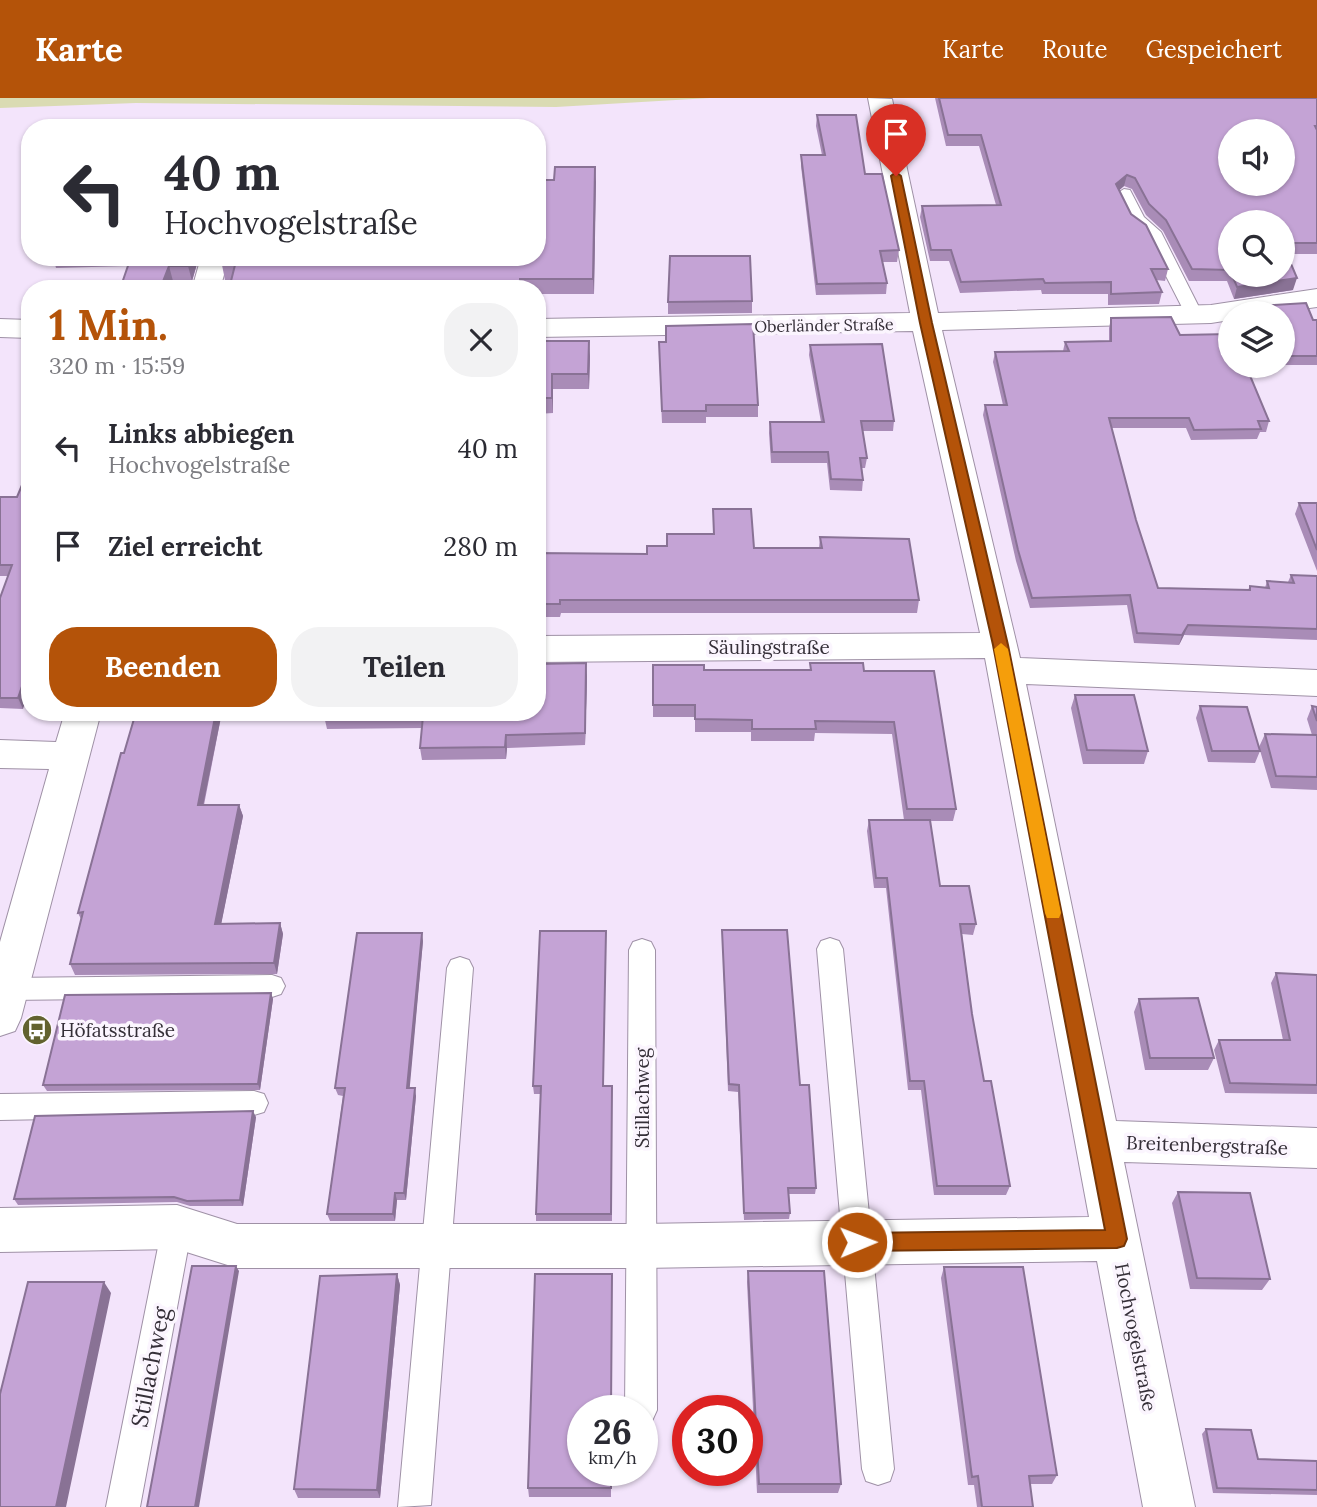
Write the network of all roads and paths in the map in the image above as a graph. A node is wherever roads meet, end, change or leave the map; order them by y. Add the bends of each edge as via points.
1 (880, 99) edge
2 (1124, 194) edge
3 (1317, 298) edge
4 (1194, 315) junction
5 (926, 323) junction
6 (0, 328) edge
7 (546, 328) edge
8 (21, 329) edge
9 (546, 649) edge
10 (1002, 657) junction
11 (1317, 683) edge
12 (81, 721) edge
13 (0, 754) edge
14 (71, 756) junction
15 (830, 949) dead end
16 (642, 950) dead end
17 (460, 968) dead end
18 (272, 986) dead end
19 (3, 1003) edge
20 (254, 1103) dead end
21 (0, 1107) edge
22 (1098, 1141) junction
23 (1317, 1149) edge
24 (177, 1227) junction
25 (0, 1230) edge
26 (1117, 1239) junction
27 (857, 1242) junction
28 (436, 1246) junction
29 (640, 1246) junction
30 (641, 1395) edge
31 (878, 1469) dead end
32 (414, 1505) dead end
33 (123, 1507) edge
34 (1169, 1507) edge

1 - 5 street, Hochvogelstraße
2 - 4 lane via 1137,220 1152,232
3 - 4 street, Oberländer Straße
4 - 5 street, Oberländer Straße
5 - 7 street, Oberländer Straße
5 - 10 street, Hochvogelstraße
6 - 8 street
9 - 10 street, Säulingstraße
10 - 11 street, Säulingstraße
10 - 22 street, Hochvogelstraße
12 - 14 street
13 - 14 street
14 - 19 street
15 - 27 lane
16 - 29 lane, Stillachweg
17 - 28 lane
18 - 19 lane
20 - 21 lane
22 - 23 street, Breitenbergstraße
22 - 26 street, Hochvogelstraße
24 - 25 street
24 - 28 street via 237,1246
24 - 33 lane, Stillachweg
26 - 27 street
26 - 34 street, Hochvogelstraße
27 - 29 street
27 - 31 lane
28 - 29 street
28 - 32 lane
29 - 30 lane, Stillachweg

